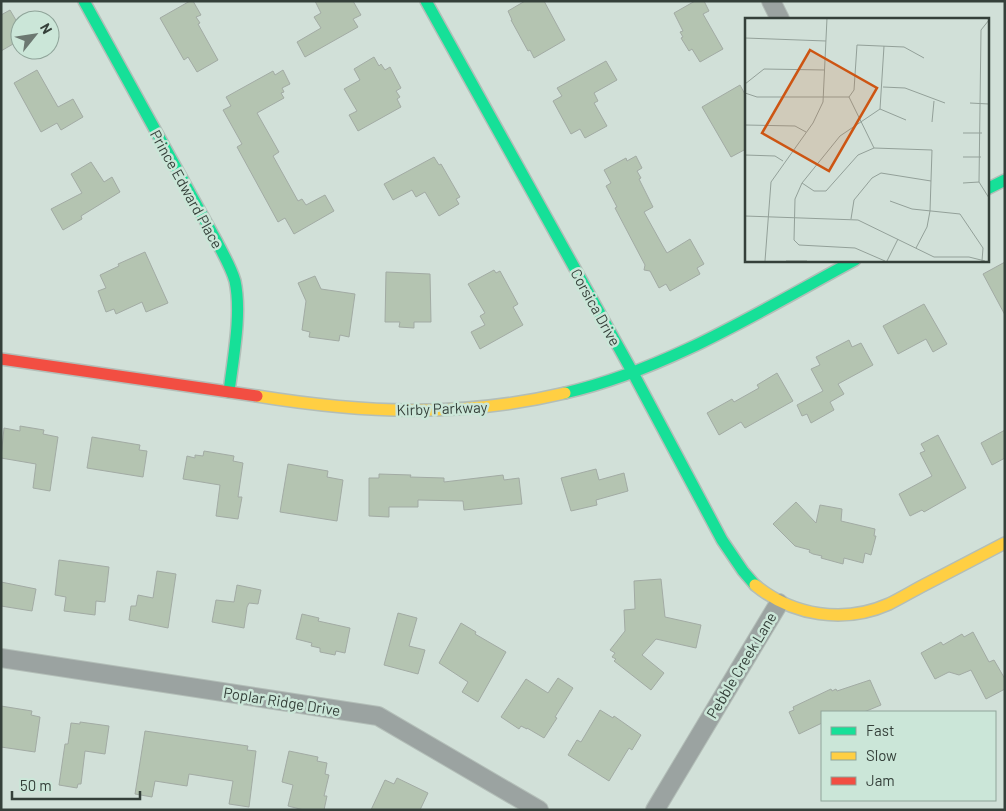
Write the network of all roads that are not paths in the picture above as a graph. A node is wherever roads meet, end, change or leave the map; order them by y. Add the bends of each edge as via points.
1 (84, 1) edge
2 (426, 1) edge
3 (771, 1) edge
4 (780, 18) edge
5 (1005, 180) edge
6 (988, 188) edge
7 (853, 261) edge
8 (1, 359) edge
9 (633, 372) junction
10 (230, 392) junction
11 (1005, 543) edge
12 (779, 602) junction
13 (1, 658) edge
14 (539, 810) edge
15 (655, 810) edge

1 - 10 street, Prince Edward Place via 234,278 238,306
2 - 9 street, Corsica Drive
3 - 4 street
5 - 6 street
7 - 9 street, Kirby Parkway via 700,343
8 - 10 street, Kirby Parkway
9 - 10 street, Kirby Parkway via 560,395 522,403 428,412 353,409
9 - 12 street, Corsica Drive via 735,562 751,582
11 - 12 street, Pebble Creek Lane via 869,612 827,616 804,612
12 - 15 street, Pebble Creek Lane
13 - 14 street, Poplar Ridge Drive via 378,716

